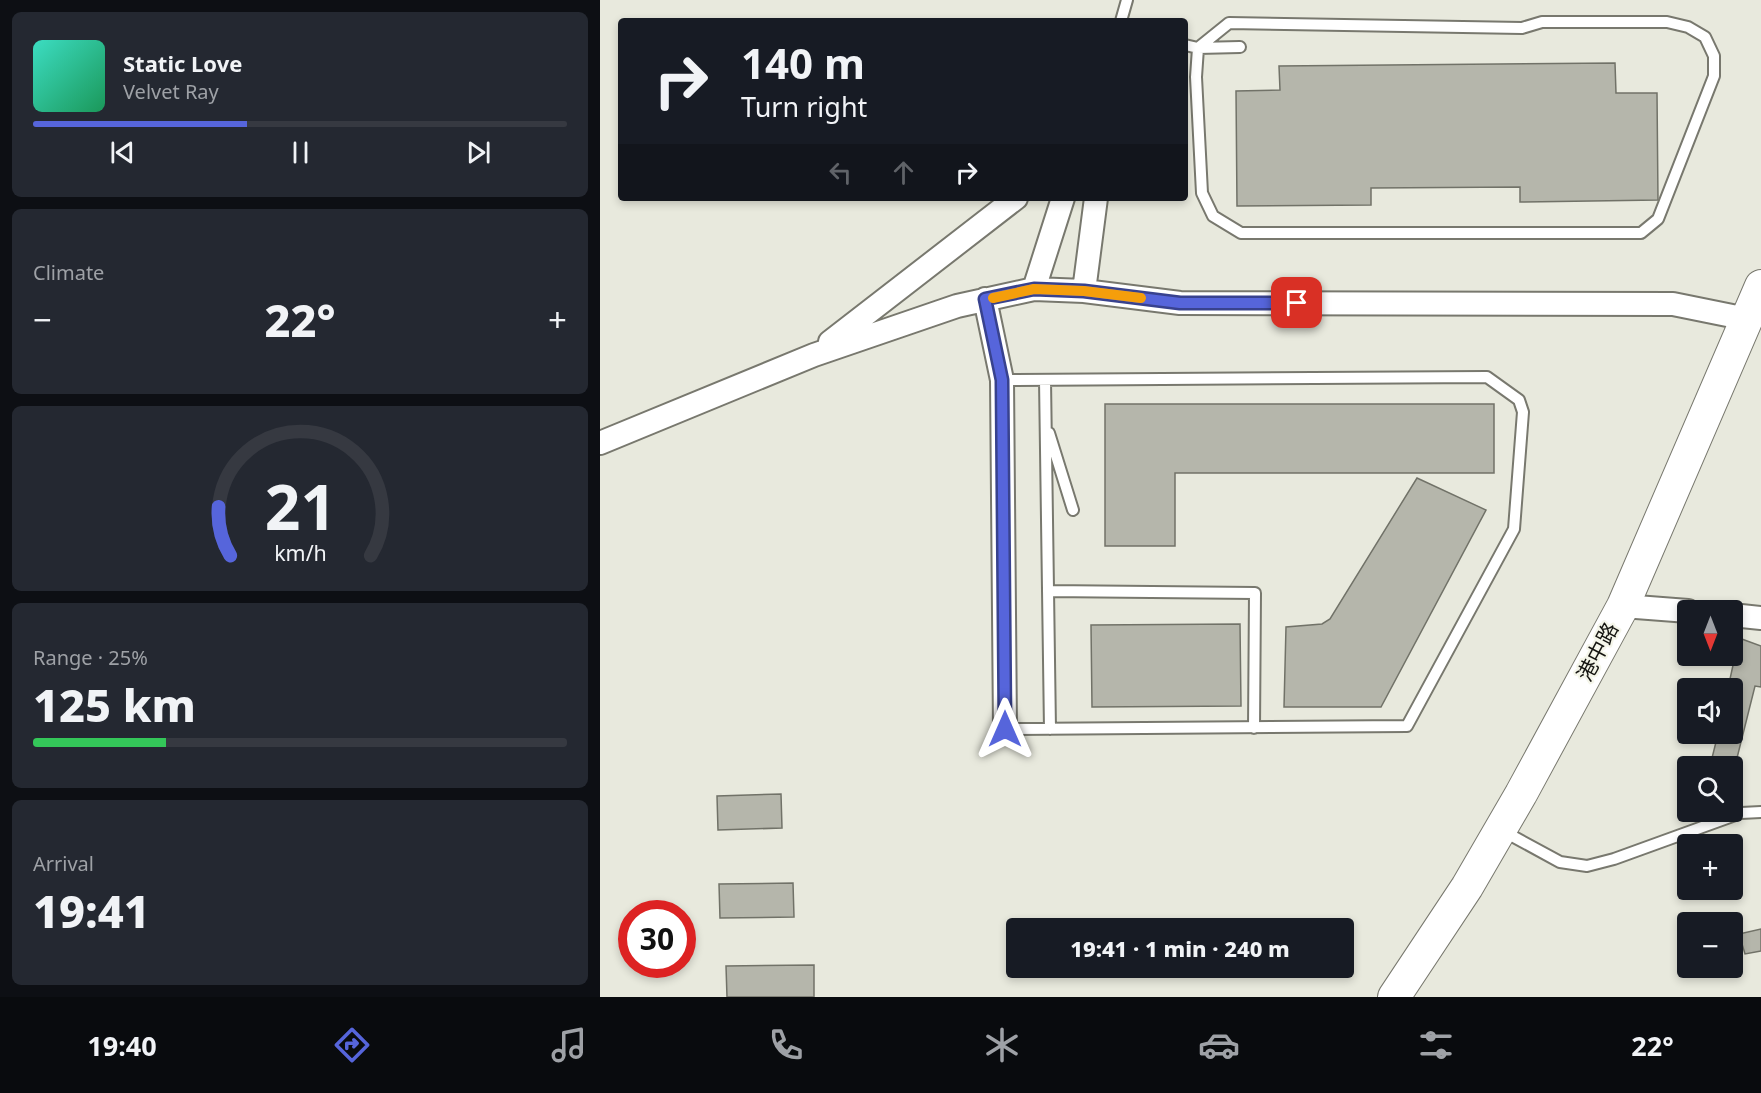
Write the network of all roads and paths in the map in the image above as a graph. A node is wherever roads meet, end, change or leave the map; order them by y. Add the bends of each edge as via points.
1 (1127, 0) edge
2 (1121, 18) edge
3 (1188, 46) edge
4 (1240, 46) dead end
5 (1198, 48) junction
6 (1012, 201) edge
7 (1062, 201) edge
8 (1096, 201) edge
9 (1761, 286) edge
10 (1034, 289) junction
11 (1084, 291) junction
12 (985, 299) junction
13 (1747, 319) junction
14 (814, 355) junction
15 (1002, 380) junction
16 (1045, 380) junction
17 (1046, 421) junction
18 (600, 443) edge
19 (1073, 510) dead end
20 (1048, 591) junction
21 (1623, 606) junction
22 (1677, 610) edge
23 (1743, 616) edge
24 (1761, 618) edge
25 (1254, 728) junction
26 (1005, 729) joint
27 (1050, 729) junction
28 (1761, 812) edge
29 (1500, 830) junction
30 (1394, 997) edge

1 - 2 lane
3 - 5 lane
4 - 5 lane
5 - 5 lane via 1202,193 1213,216 1241,233 1641,233 1658,219 1714,76 1714,56 1705,37 1688,27 1667,22 1542,22 1522,28 1229,23
6 - 14 street
7 - 10 street
8 - 11 street
9 - 13 street, 港中路
10 - 11 street
10 - 12 street
11 - 13 street via 1180,303 1673,304
12 - 14 street
12 - 15 street
13 - 21 street, 港中路
14 - 18 street
15 - 16 lane
15 - 26 street
16 - 17 lane
16 - 25 lane via 1487,377 1519,400 1523,412 1514,529 1407,726
17 - 19 lane
17 - 20 lane
20 - 25 lane via 1255,593
20 - 27 lane
21 - 22 street
21 - 29 street, 港中路
23 - 24 street
25 - 27 lane
26 - 27 lane
28 - 29 lane via 1741,813 1587,866 1560,862
29 - 30 street, 港中路

